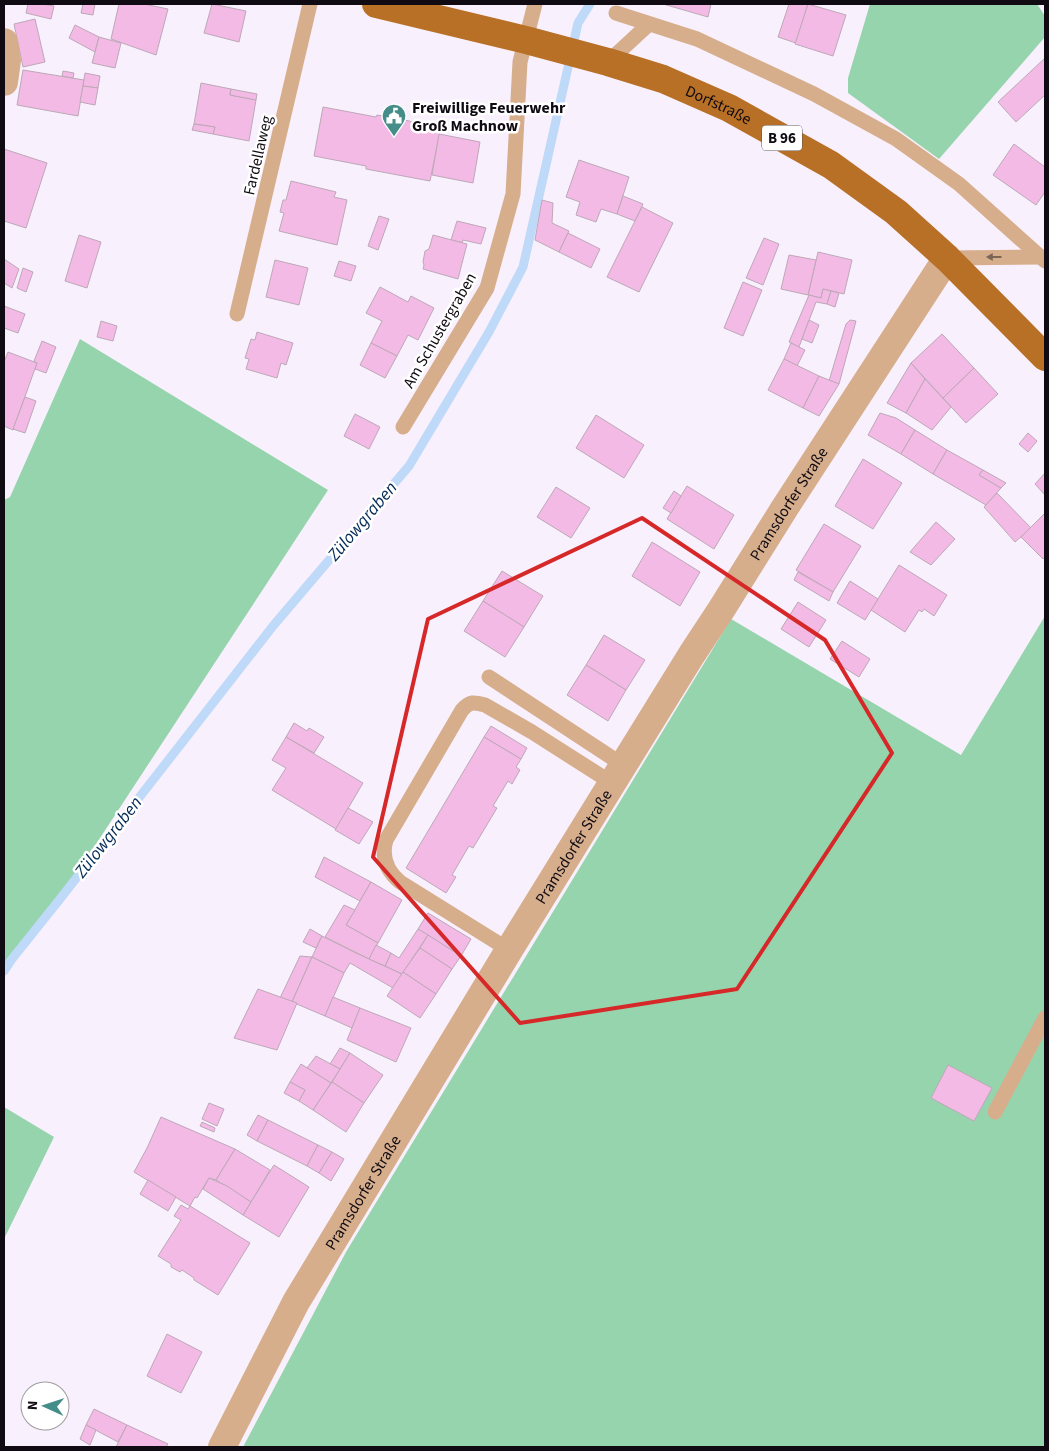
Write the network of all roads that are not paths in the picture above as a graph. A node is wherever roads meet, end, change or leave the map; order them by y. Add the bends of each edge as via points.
1 (310, 4) edge
2 (376, 4) edge
3 (535, 4) edge
4 (616, 13) dead end
5 (649, 24) junction
6 (526, 40) junction
7 (4, 42) edge
8 (601, 60) junction
9 (4, 82) edge
10 (947, 258) junction
11 (1044, 259) edge
12 (237, 314) dead end
13 (1045, 357) edge
14 (403, 427) dead end
15 (489, 677) dead end
16 (618, 774) junction
17 (509, 950) junction
18 (1045, 1018) edge
19 (995, 1112) dead end
20 (222, 1447) edge

1 - 12 lane, Fardellaweg
2 - 6 main road, Dorfstraße / B 96
3 - 6 lane, Am Schustergraben
4 - 5 lane
5 - 8 lane
5 - 11 lane via 697,39 814,94 896,139 959,184
6 - 8 main road, Dorfstraße / B 96
6 - 14 lane, Am Schustergraben via 520,62 513,194 487,288
7 - 9 street via 7,60
8 - 10 main road, Dorfstraße / B 96 via 663,79 729,108 831,166 896,212
11 -> 10 lane
10 - 13 main road, Dorfstraße / B 96
10 - 16 street, Pramsdorfer Straße
15 - 16 lane
16 - 17 street, Pramsdorfer Straße
16 - 17 lane via 485,705 476,702 467,704 462,710 386,840 386,862 392,875 400,882
17 - 20 street, Pramsdorfer Straße via 296,1302
18 - 19 lane

